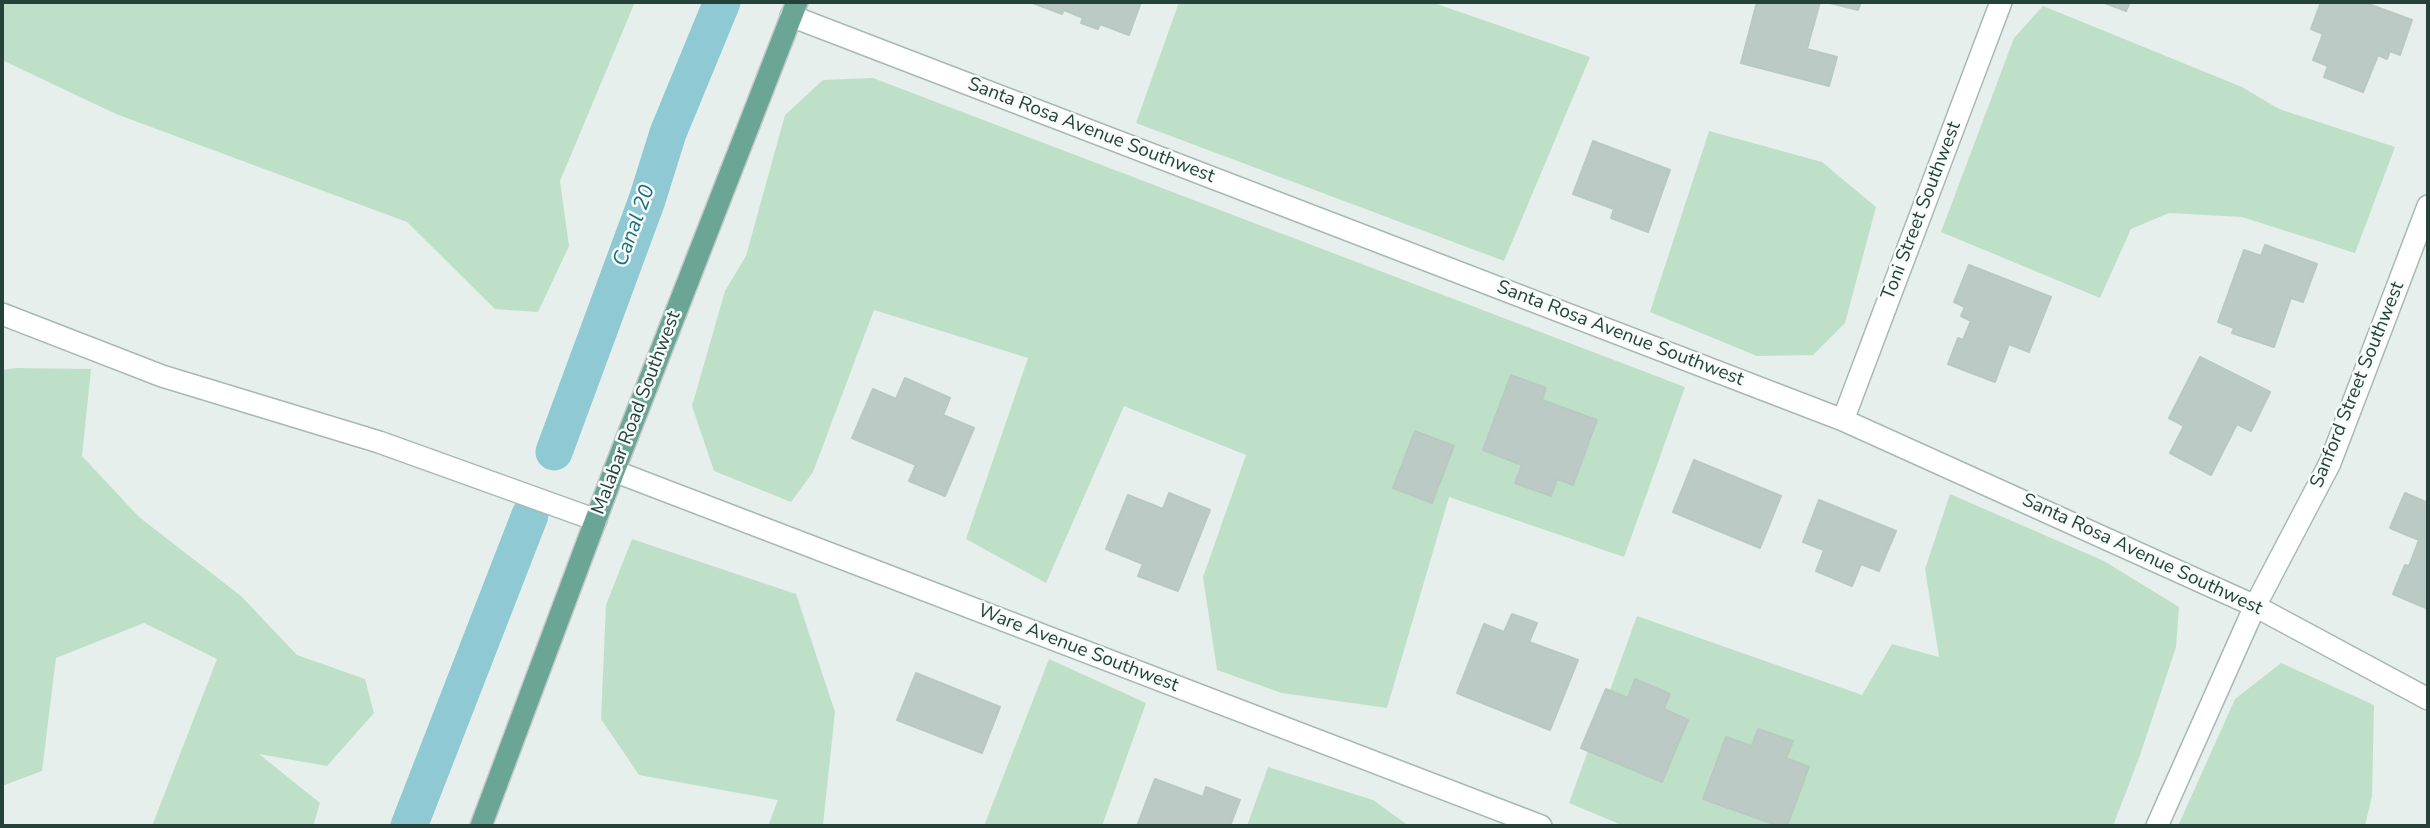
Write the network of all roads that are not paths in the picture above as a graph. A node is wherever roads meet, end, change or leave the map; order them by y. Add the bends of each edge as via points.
1 (2001, 2) edge
2 (794, 9) edge
3 (2428, 206) edge
4 (2, 314) edge
5 (1843, 420) junction
6 (614, 471) junction
7 (596, 520) junction
8 (2255, 606) junction
9 (2428, 699) edge
10 (481, 826) edge
11 (1541, 826) edge
12 (2157, 826) edge

1 - 5 street, Toni Street Southwest
2 - 5 street, Santa Rosa Avenue Southwest
2 - 6 main road, Malabar Road Southwest
3 - 8 street, Sanford Street Southwest via 2330,463
4 - 7 street via 162,376 379,442
5 - 8 street, Santa Rosa Avenue Southwest
6 - 7 main road, Malabar Road Southwest
6 - 11 street, Ware Avenue Southwest
7 - 10 main road, Malabar Road Southwest
8 - 9 street, Santa Rosa Avenue Southwest
8 - 12 street, Sanford Street Southwest

